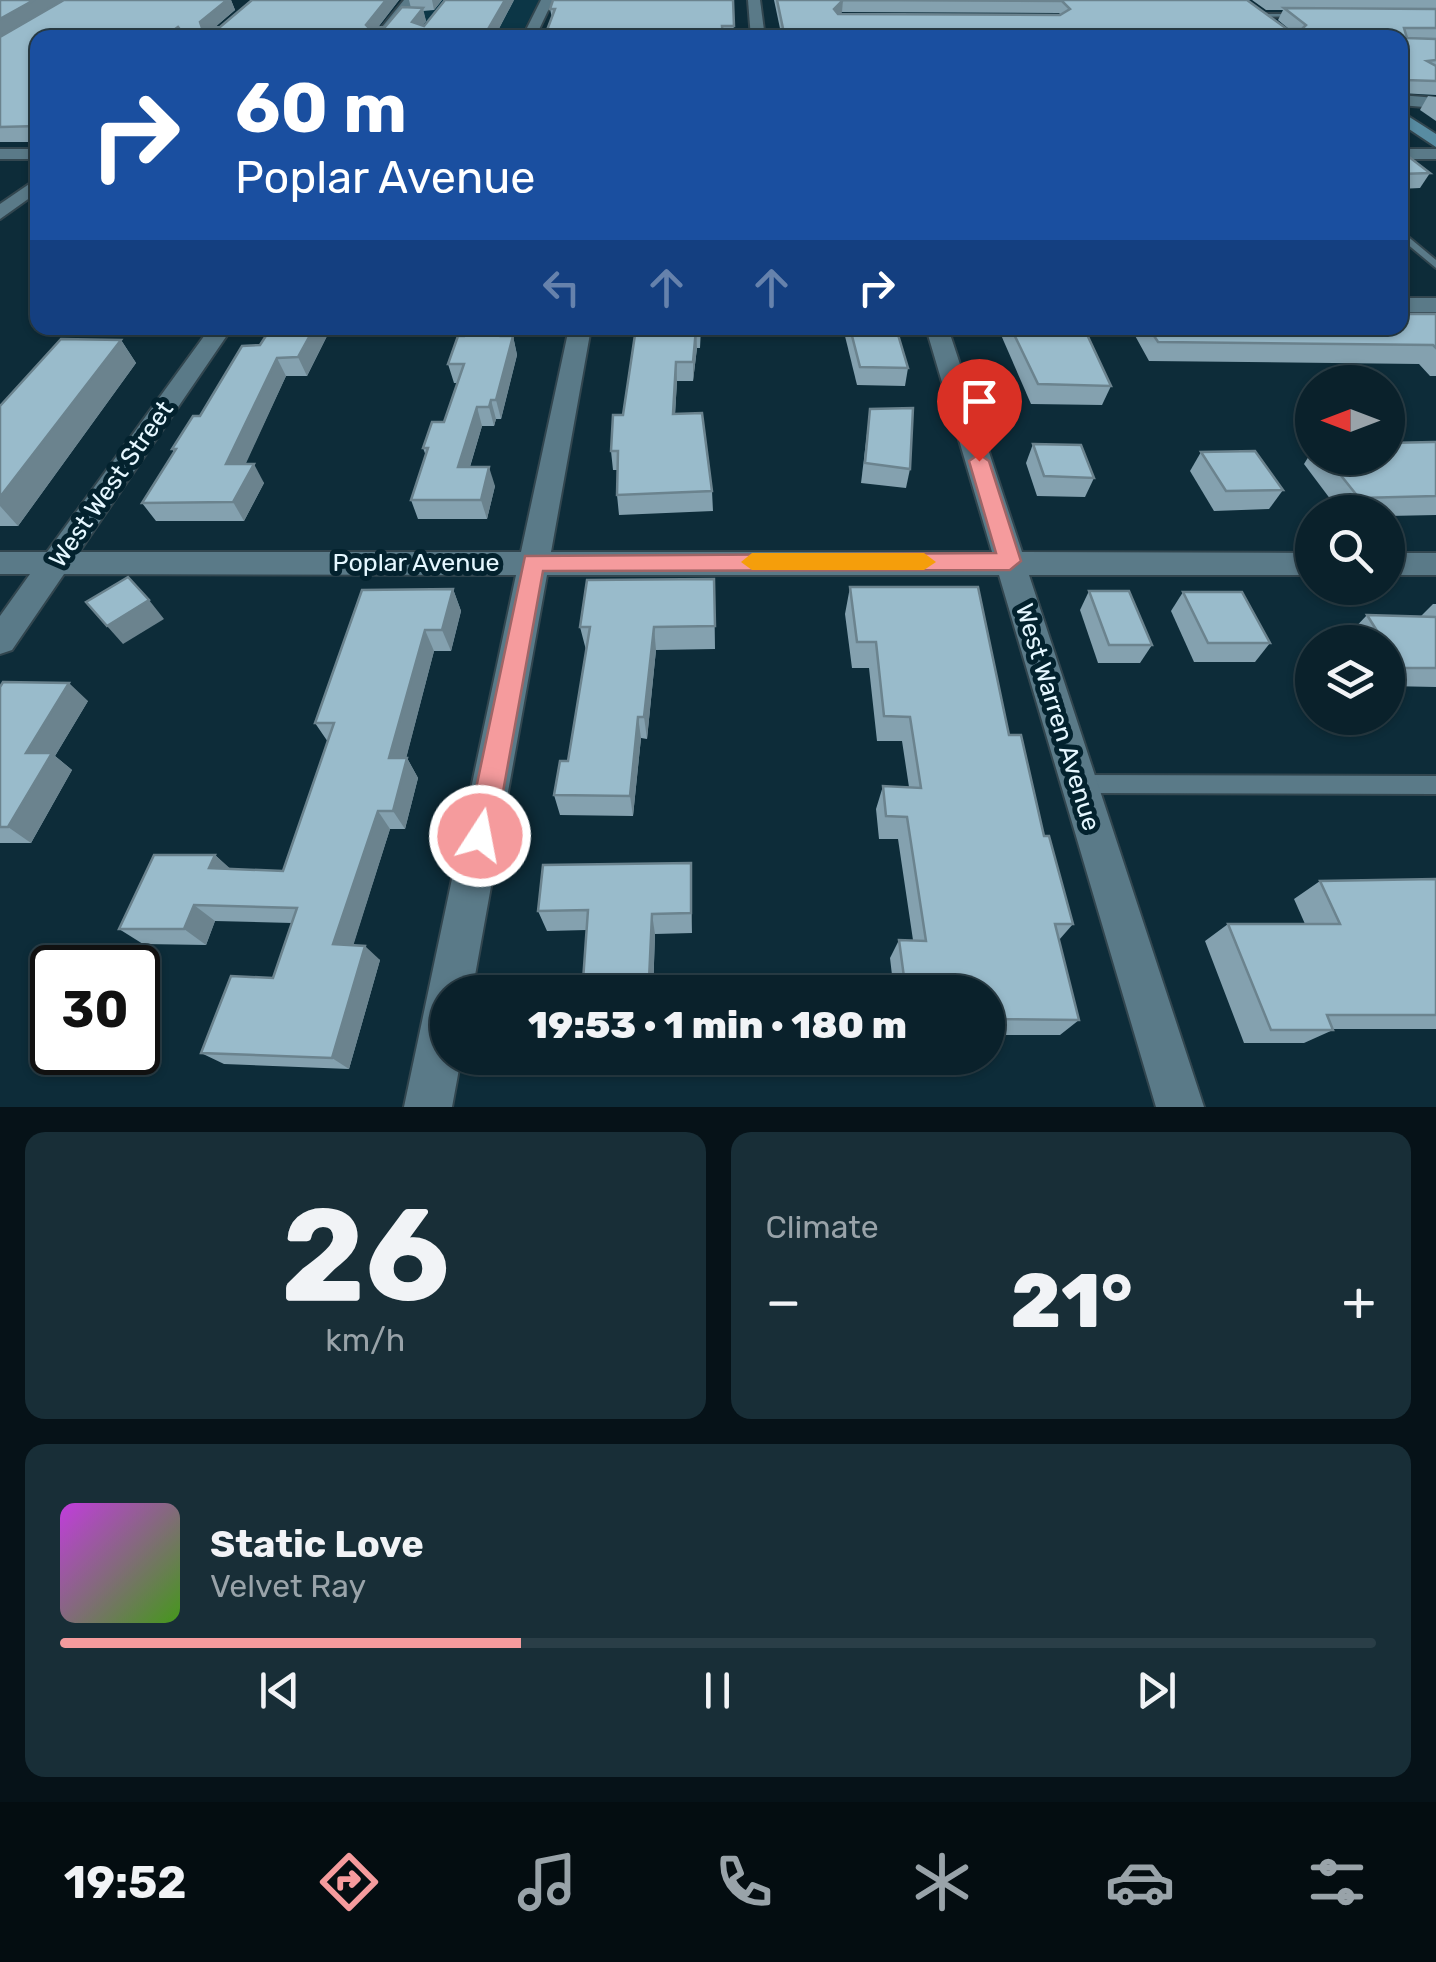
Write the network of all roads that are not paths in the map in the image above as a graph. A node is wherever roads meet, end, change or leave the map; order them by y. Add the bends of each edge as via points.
1 (410, 0) edge
2 (547, 0) edge
3 (754, 0) edge
4 (1256, 13) joint
5 (1316, 16) edge
6 (1275, 27) edge
7 (388, 30) edge
8 (532, 30) edge
9 (757, 30) edge
10 (1408, 101) edge
11 (1436, 103) edge
12 (1408, 122) edge
13 (1436, 142) edge
14 (0, 154) edge
15 (30, 154) edge
16 (1408, 154) edge
17 (1436, 154) edge
18 (30, 189) edge
19 (0, 214) edge
20 (1408, 240) edge
21 (1436, 265) edge
22 (1408, 305) edge
23 (1436, 305) edge
24 (216, 335) edge
25 (579, 335) edge
26 (940, 335) edge
27 (1010, 561) junction
28 (534, 562) junction
29 (0, 563) edge
30 (56, 563) junction
31 (1295, 564) edge
32 (1405, 564) edge
33 (1436, 564) edge
34 (0, 640) edge
35 (1079, 784) junction
36 (1436, 784) edge
37 (453, 975) edge
38 (434, 1075) edge
39 (428, 1107) edge
40 (1180, 1107) edge

1 - 7 street
2 - 8 street
3 - 9 street
4 - 5 lane
4 - 6 main road
10 - 11 street
12 - 13 main road
14 - 15 street
16 - 17 street
18 - 19 street
20 - 21 lane
22 - 23 street
24 - 30 street, West West Street
25 - 28 street
26 - 27 street, West Warren Avenue
27 - 28 street, Poplar Avenue
27 - 31 street, Poplar Avenue
27 - 35 street, West Warren Avenue
28 - 30 street, Poplar Avenue
28 - 37 street
29 - 30 street, Poplar Avenue
30 - 34 street, West West Street
32 - 33 street
35 - 36 lane
35 - 40 street, West Warren Avenue
38 - 39 street

